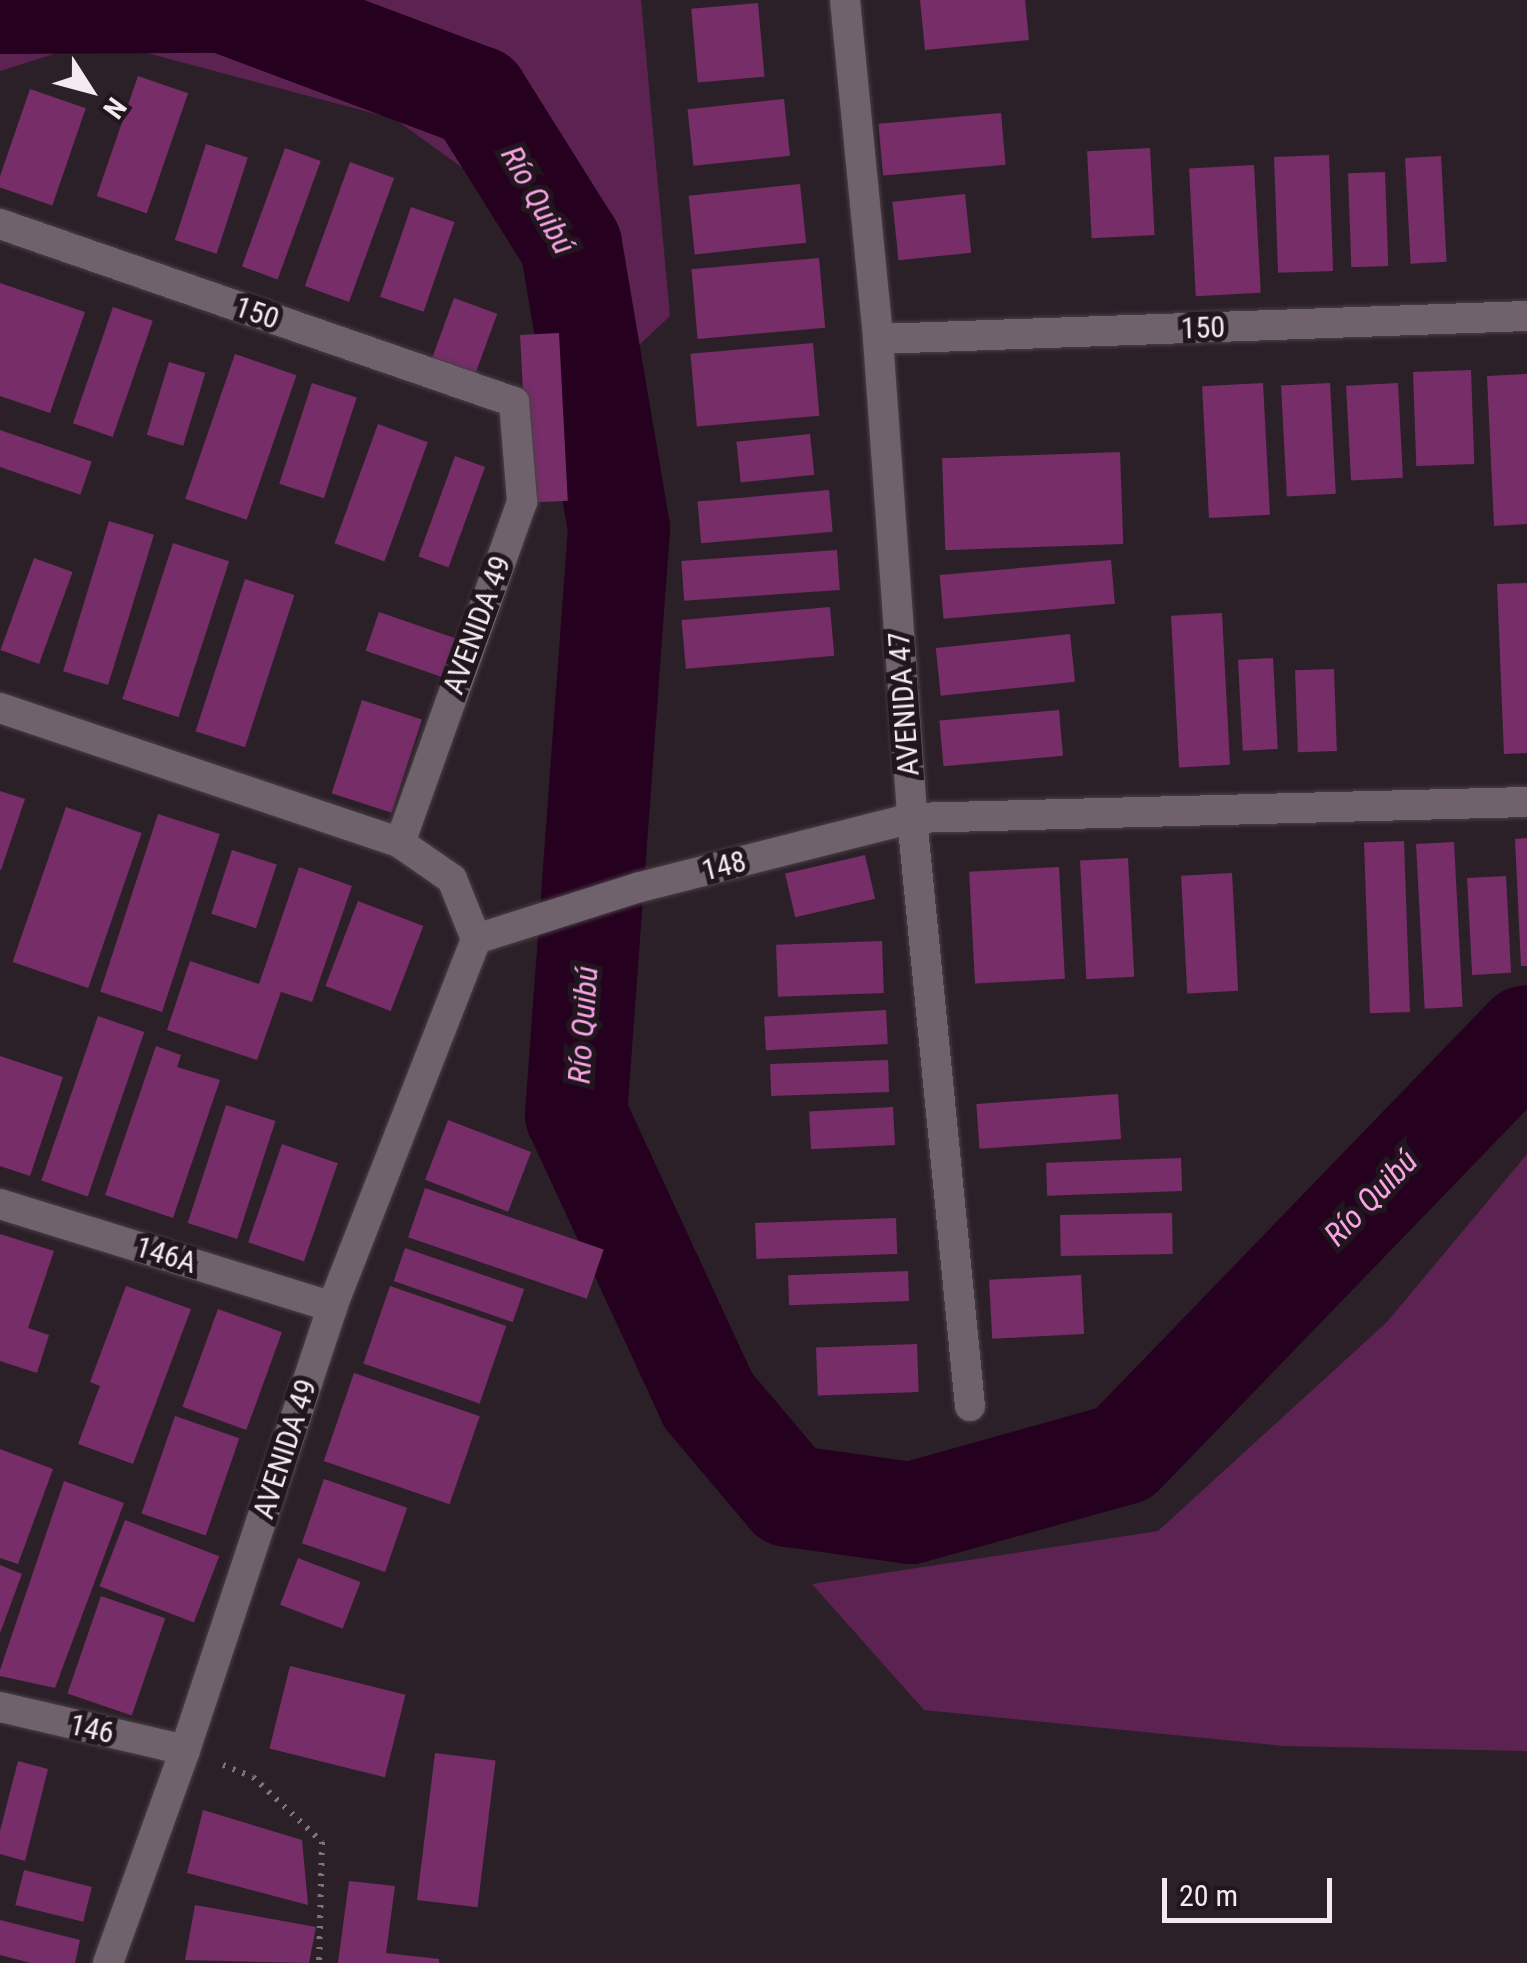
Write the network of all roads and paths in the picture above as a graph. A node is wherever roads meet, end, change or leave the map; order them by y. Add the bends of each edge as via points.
1 (844, 0) edge
2 (0, 224) edge
3 (1527, 316) edge
4 (878, 340) junction
5 (514, 402) joint
6 (0, 708) edge
7 (1527, 802) edge
8 (912, 818) junction
9 (400, 843) junction
10 (476, 939) junction
11 (0, 1204) edge
12 (332, 1306) junction
13 (970, 1406) dead end
14 (0, 1707) edge
15 (185, 1750) junction
16 (108, 1963) edge
17 (319, 1963) edge

1 - 4 street, AVENIDA 47
2 - 5 street, 150
3 - 4 street, 150
4 - 8 street, AVENIDA 47
5 - 9 street, AVENIDA 49 via 522,502
6 - 9 street
7 - 8 street, 148
8 - 10 street, 148 via 640,887
8 - 13 street, AVENIDA 47
9 - 10 street via 452,879
10 - 12 street, AVENIDA 49
11 - 12 street, 146A
12 - 15 street, AVENIDA 49
14 - 15 street, 146
15 - 16 street, AVENIDA 49
15 - 17 path via 253,1777 322,1842

